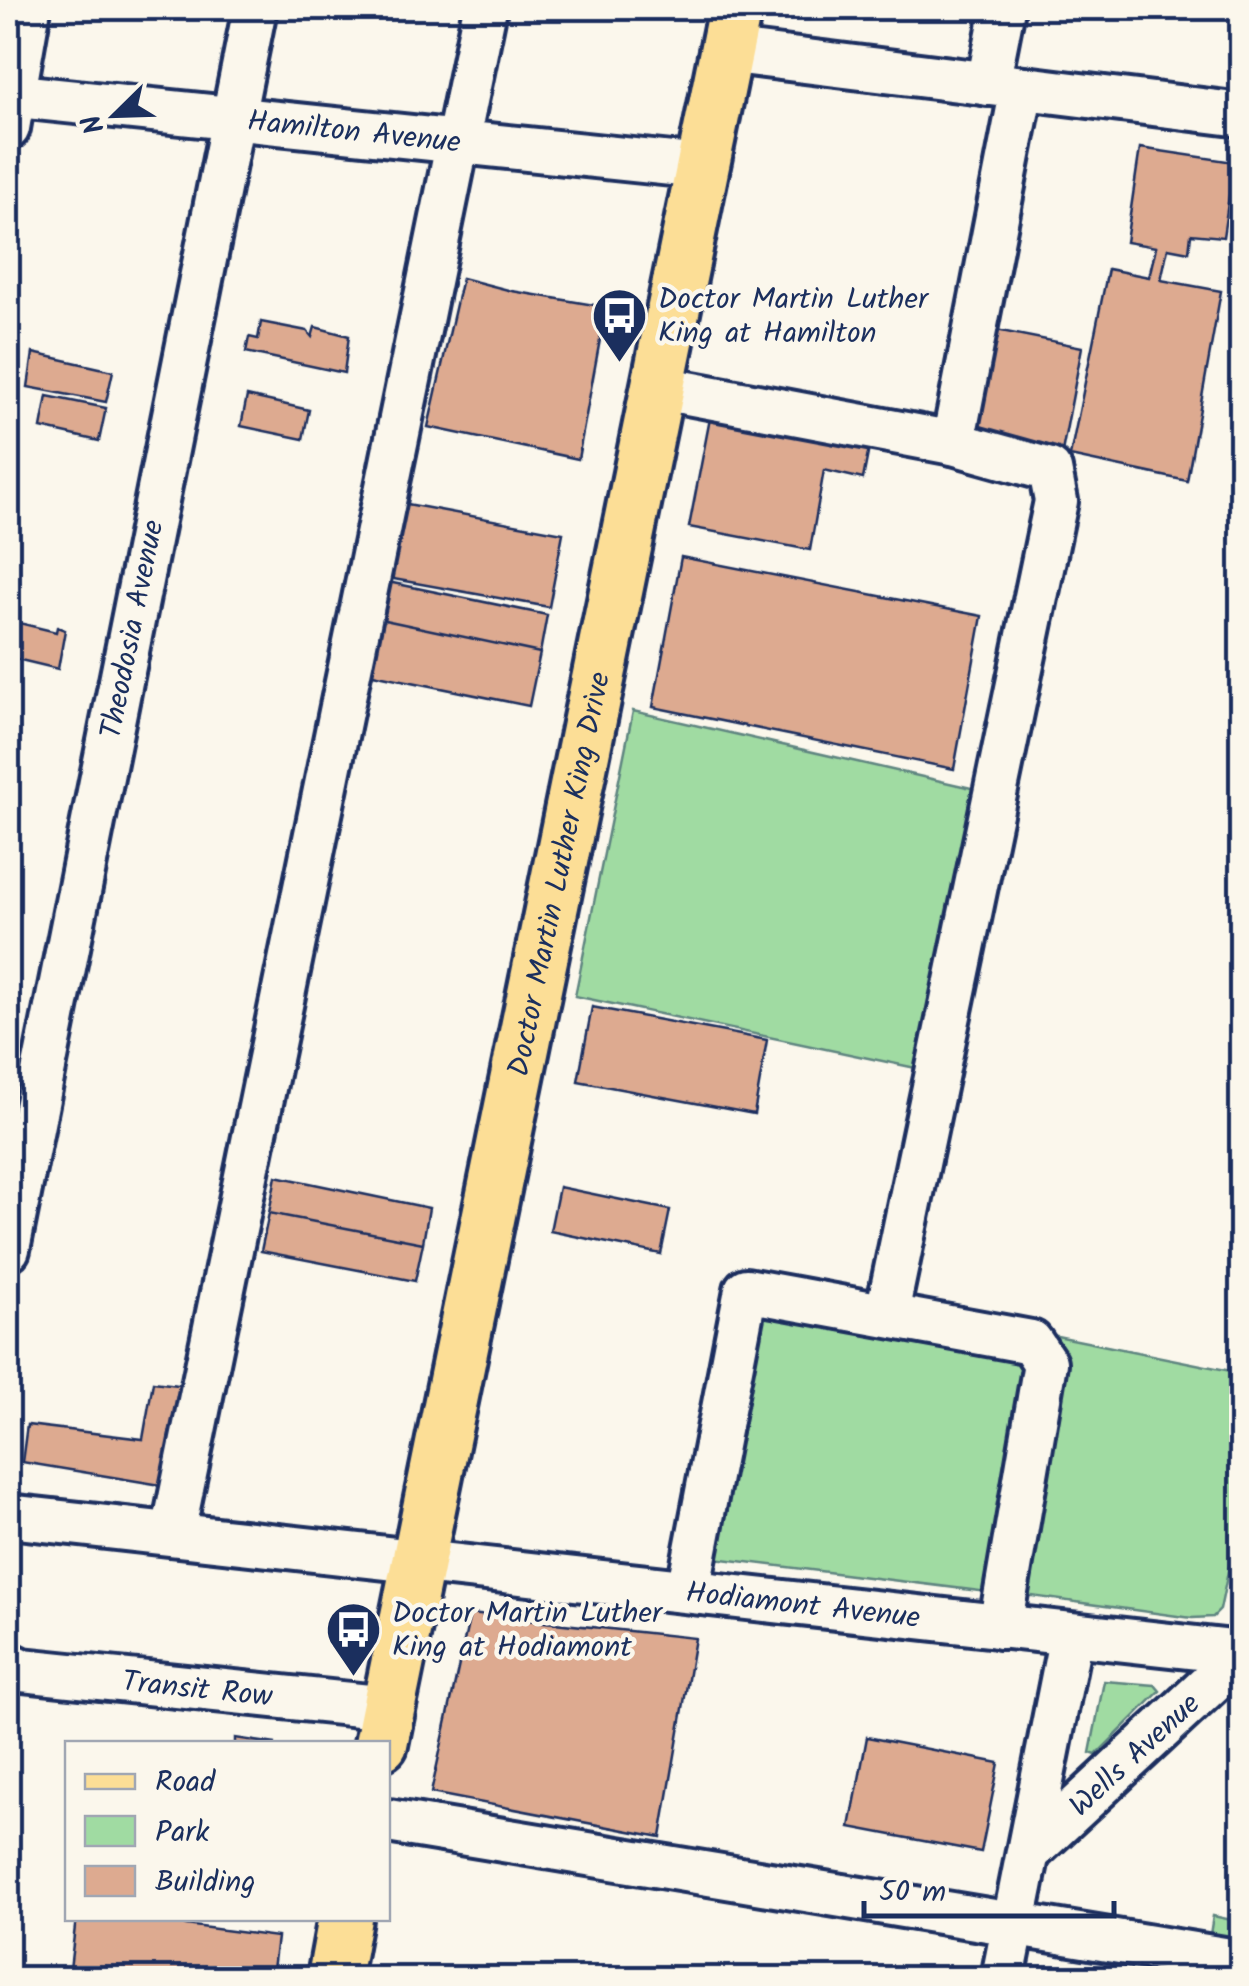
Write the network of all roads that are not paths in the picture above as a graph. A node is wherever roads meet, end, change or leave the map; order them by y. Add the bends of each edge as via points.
1 (28, 8) edge
2 (255, 8) edge
3 (486, 8) edge
4 (1004, 8) edge
5 (730, 29) edge
6 (1005, 86) junction
7 (10, 106) edge
8 (1242, 115) edge
9 (234, 120) junction
10 (460, 143) junction
11 (701, 166) junction
12 (656, 387) junction
13 (953, 442) junction
14 (8, 1249) edge
15 (887, 1314) junction
16 (8, 1516) edge
17 (173, 1533) junction
18 (416, 1559) junction
19 (688, 1591) junction
20 (1000, 1627) junction
21 (1071, 1636) junction
22 (1242, 1654) edge
23 (8, 1664) edge
24 (384, 1726) edge
25 (390, 1821) edge
26 (1028, 1853) junction
27 (344, 1921) edge
28 (1014, 1926) junction
29 (1242, 1962) edge
30 (334, 1978) edge
31 (1004, 1978) edge

1 - 7 street
2 - 9 street, Theodosia Avenue
3 - 10 street
4 - 6 street
5 - 6 street
5 - 11 main road, Doctor Martin Luther King Drive
6 - 8 street
6 - 13 street
7 - 9 street, Hamilton Avenue
9 - 10 street, Hamilton Avenue
9 - 14 street, Theodosia Avenue
10 - 11 street, Hamilton Avenue
10 - 17 street
11 - 12 main road, Doctor Martin Luther King Drive
12 - 13 street
12 - 18 main road, Doctor Martin Luther King Drive
13 - 15 street via 1050,470 1056,501
15 - 19 street via 746,1290
15 - 20 street via 1031,1342 1045,1364
16 - 17 street, Hodiamont Avenue
17 - 18 street, Hodiamont Avenue
18 - 19 street, Hodiamont Avenue
18 - 24 main road, Doctor Martin Luther King Drive
19 - 20 street, Hodiamont Avenue
20 - 21 street, Hodiamont Avenue
21 - 22 street, Hodiamont Avenue
21 - 26 street, Wells Avenue
22 - 26 street, Wells Avenue
23 - 24 street, Transit Row
25 - 28 street
26 - 28 street, Wells Avenue
27 - 30 main road
28 - 29 street
28 - 31 street, Wells Avenue

